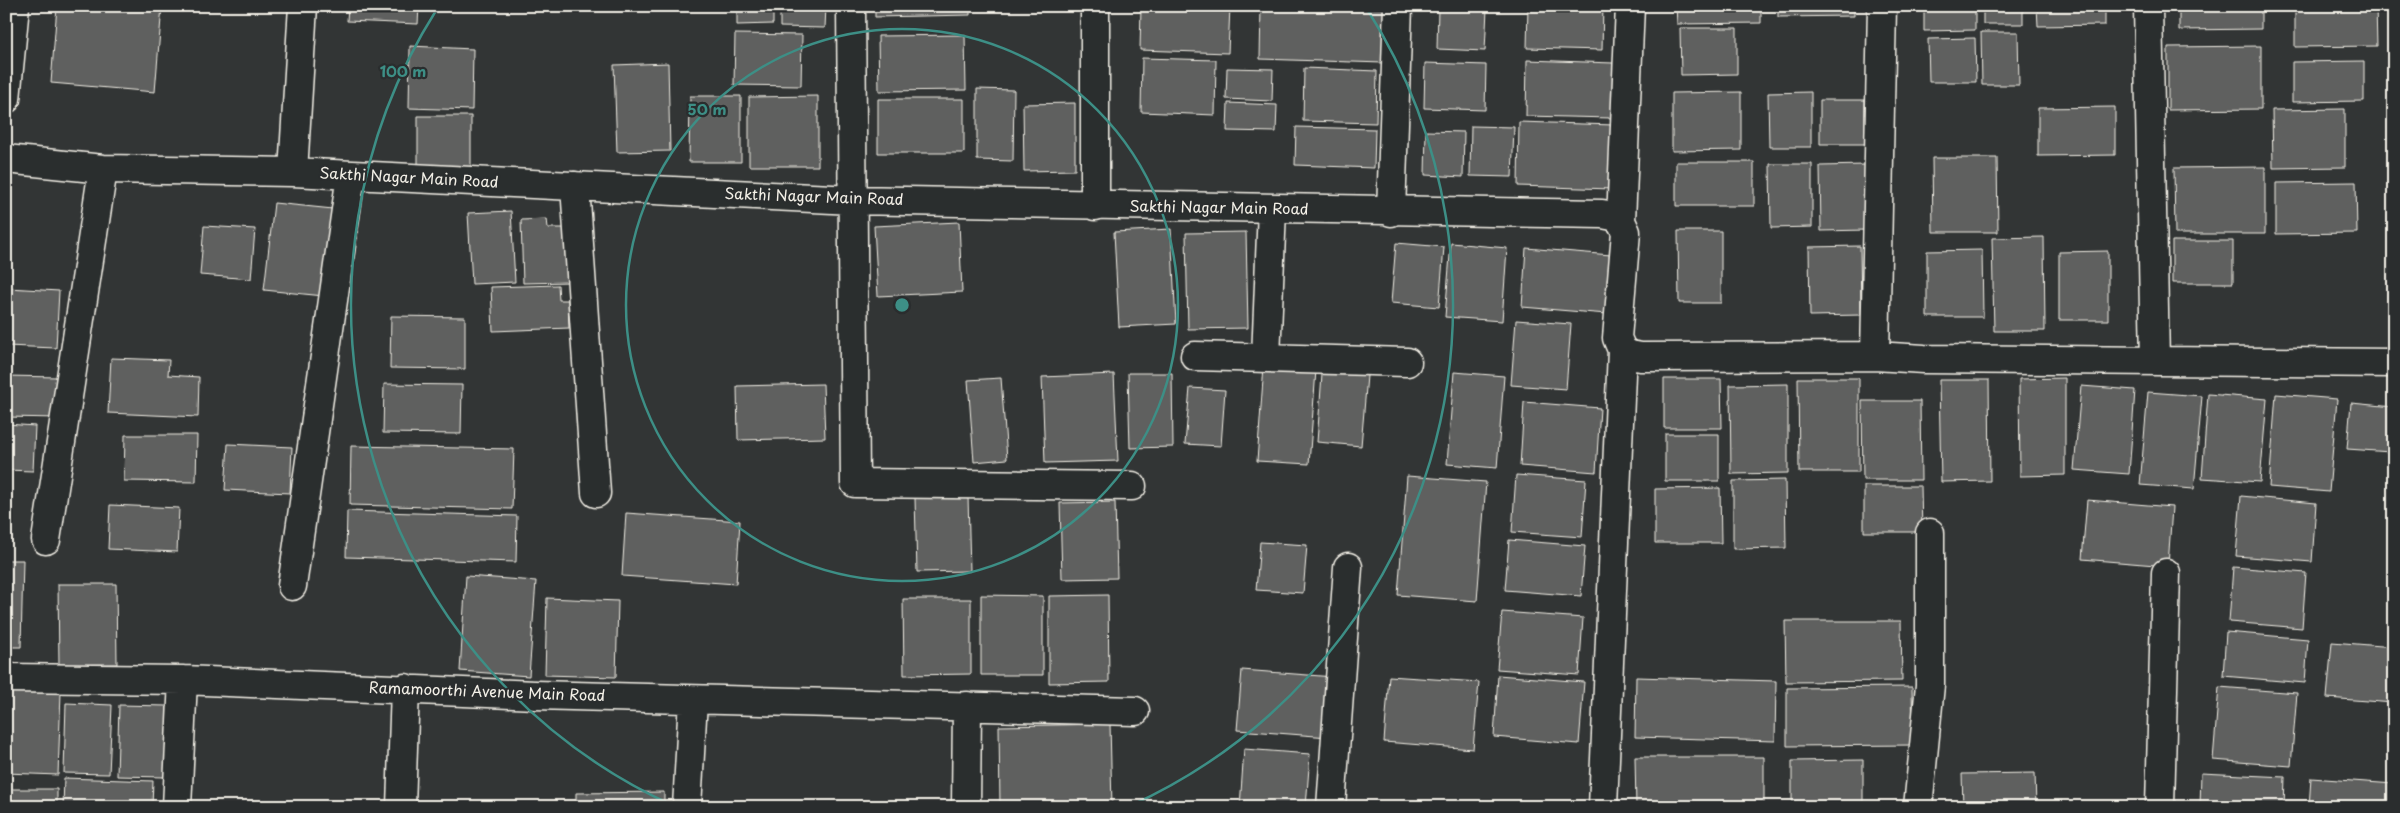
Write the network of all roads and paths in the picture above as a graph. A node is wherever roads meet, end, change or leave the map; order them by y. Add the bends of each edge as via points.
1 (15, 6) edge
2 (303, 6) edge
3 (851, 6) edge
4 (1095, 6) edge
5 (1398, 6) edge
6 (1630, 6) edge
7 (1882, 6) edge
8 (2148, 6) edge
9 (6, 99) edge
10 (6, 159) edge
11 (103, 169) junction
12 (293, 172) junction
13 (351, 175) junction
14 (575, 186) junction
15 (852, 200) junction
16 (1095, 206) junction
17 (1272, 209) junction
18 (1391, 212) junction
19 (1621, 221) junction
20 (1622, 350) junction
21 (1195, 356) dead end
22 (1875, 356) junction
23 (1266, 358) junction
24 (1407, 362) dead end
25 (2155, 362) junction
26 (2394, 363) edge
27 (1132, 486) dead end
28 (596, 493) dead end
29 (1930, 533) dead end
30 (46, 540) dead end
31 (1348, 567) dead end
32 (2166, 573) dead end
33 (292, 586) dead end
34 (6, 678) edge
35 (183, 680) junction
36 (405, 688) junction
37 (693, 700) junction
38 (967, 706) junction
39 (1134, 711) dead end
40 (177, 807) edge
41 (401, 807) edge
42 (687, 807) edge
43 (966, 807) edge
44 (1331, 807) edge
45 (1603, 807) edge
46 (1918, 807) edge
47 (2160, 807) edge

1 - 9 street
2 - 12 street
3 - 15 street
4 - 16 street
5 - 18 street
6 - 19 street
7 - 22 street
8 - 25 street
10 - 11 street, Sakthi Nagar Main Road
11 - 12 street, Sakthi Nagar Main Road
11 - 30 street
12 - 13 street, Sakthi Nagar Main Road
13 - 14 street, Sakthi Nagar Main Road
13 - 33 street
14 - 15 street, Sakthi Nagar Main Road
14 - 28 street
15 - 16 street, Sakthi Nagar Main Road
15 - 27 street via 855,484
16 - 17 street, Sakthi Nagar Main Road
17 - 18 street, Sakthi Nagar Main Road
17 - 23 street
18 - 19 street, Sakthi Nagar Main Road via 1602,214
19 - 20 street via 1626,232 1617,338
20 - 22 street via 1630,356 1641,357
20 - 45 street
21 - 23 street
22 - 25 street
23 - 24 street
25 - 26 street
29 - 46 street via 1930,684
31 - 44 street
32 - 47 street
34 - 35 street, Ramamoorthi Avenue Main Road
35 - 36 street, Ramamoorthi Avenue Main Road
35 - 40 street
36 - 37 street, Ramamoorthi Avenue Main Road
36 - 41 street
37 - 38 street, Ramamoorthi Avenue Main Road
37 - 42 street
38 - 39 street, Ramamoorthi Avenue Main Road
38 - 43 street

